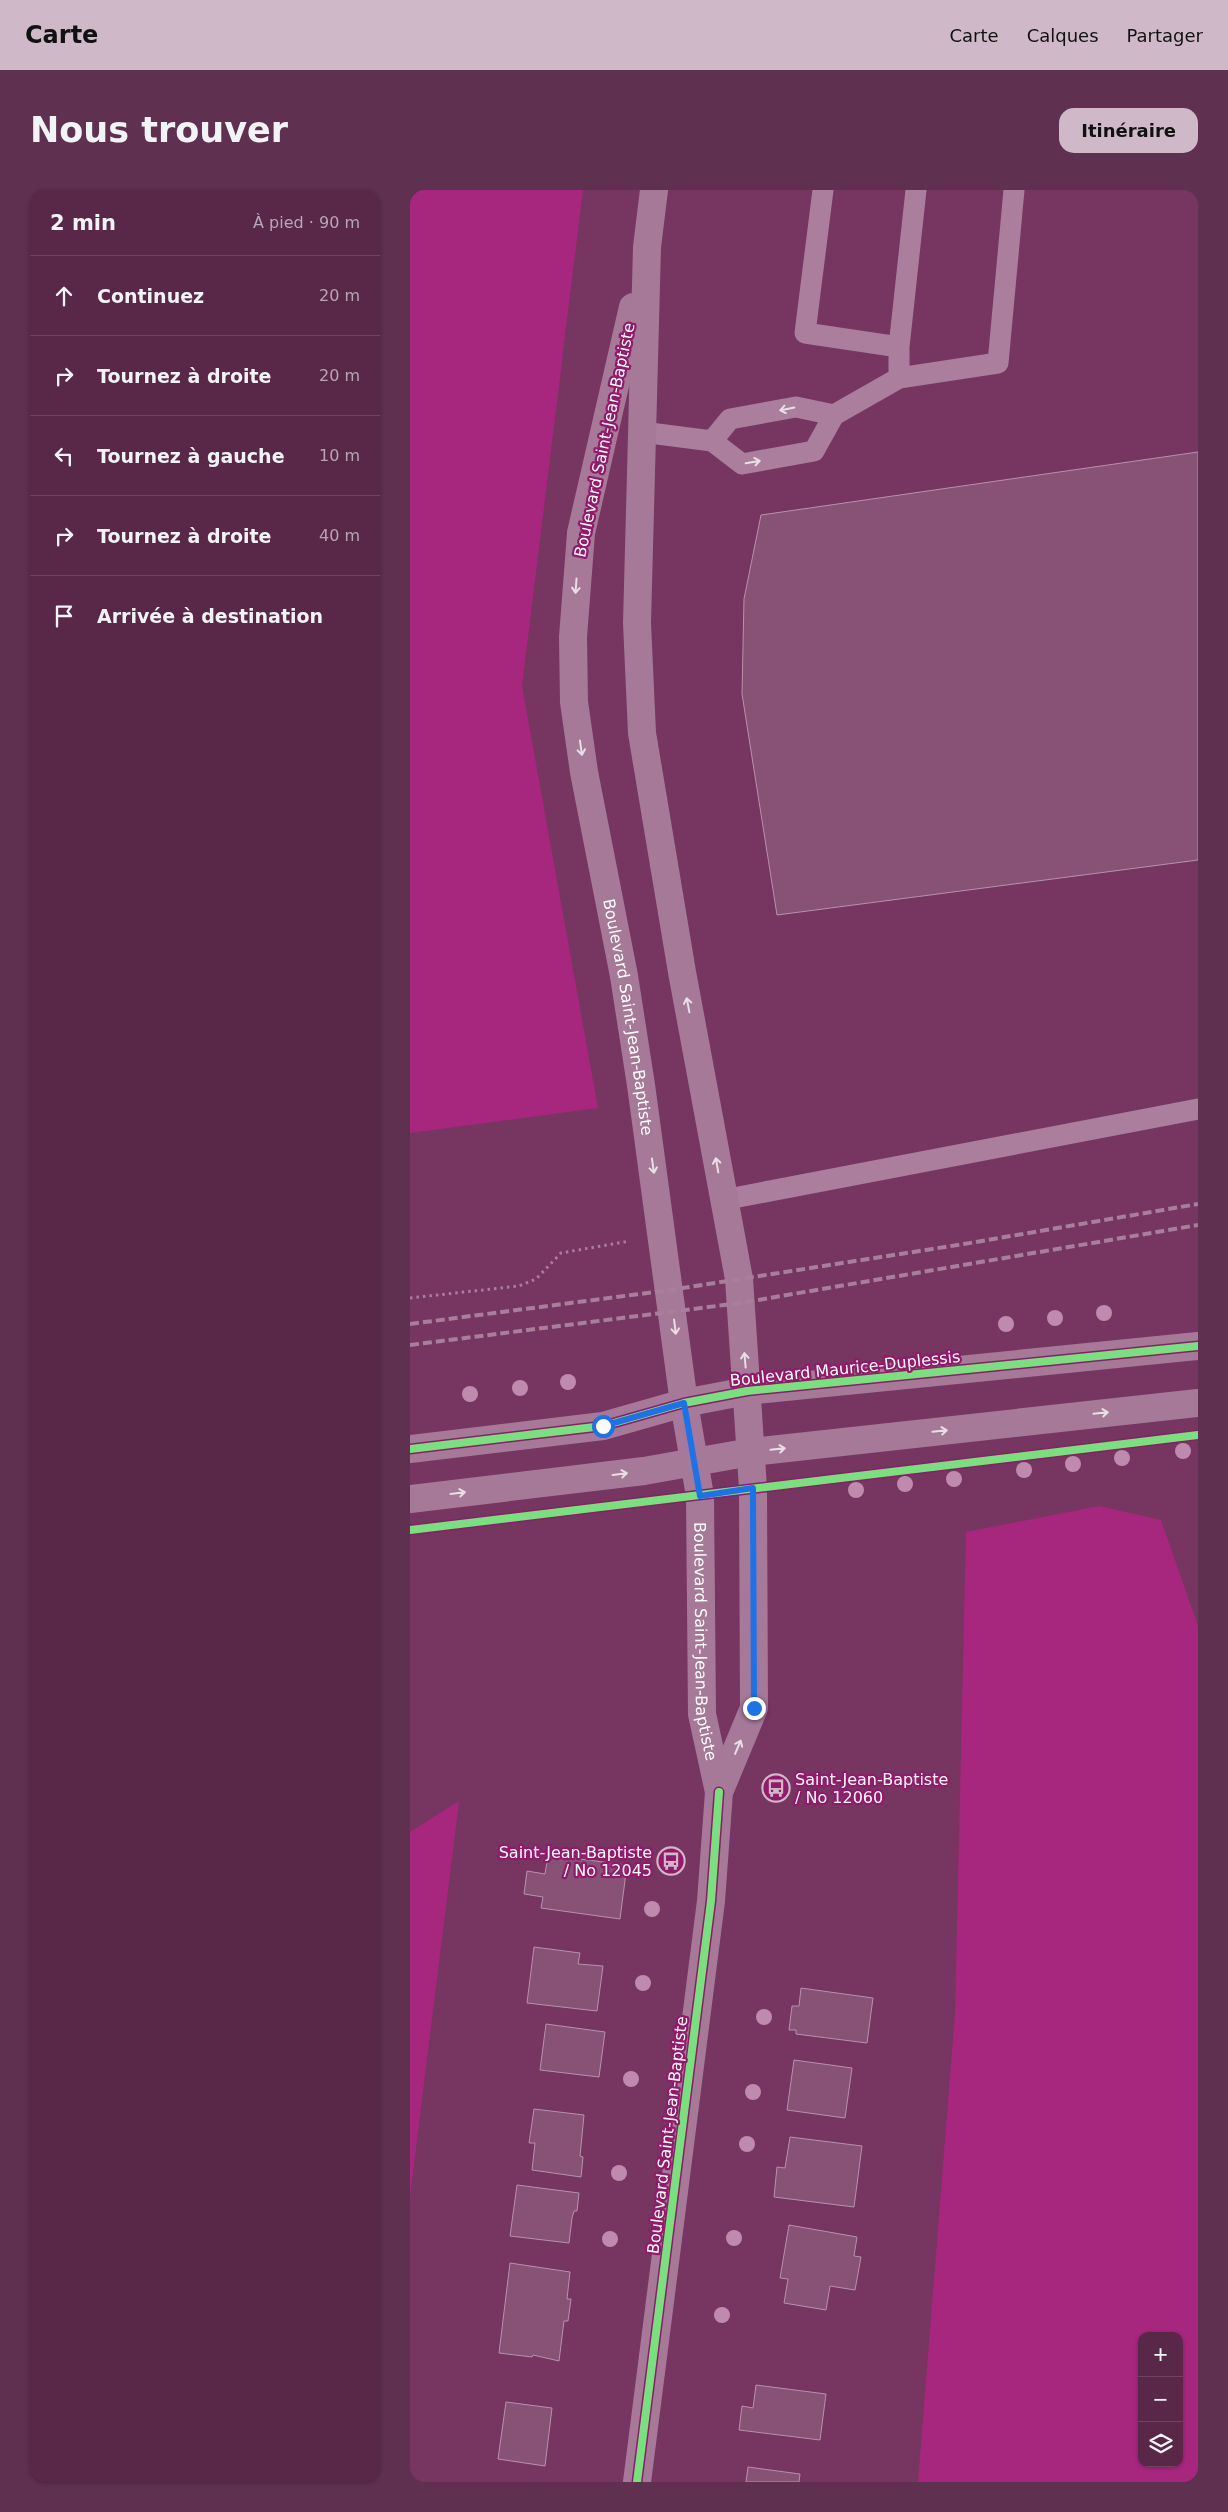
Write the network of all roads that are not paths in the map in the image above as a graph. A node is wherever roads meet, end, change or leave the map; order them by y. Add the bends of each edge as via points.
1 (654, 190) edge
2 (823, 190) edge
3 (916, 190) edge
4 (1014, 190) edge
5 (647, 247) junction
6 (899, 347) junction
7 (899, 378) junction
8 (834, 415) junction
9 (642, 432) junction
10 (712, 441) junction
11 (1198, 1109) edge
12 (723, 1200) junction
13 (1198, 1346) edge
14 (747, 1392) junction
15 (684, 1403) junction
16 (1198, 1403) edge
17 (410, 1449) edge
18 (751, 1452) junction
19 (695, 1460) junction
20 (410, 1499) edge
21 (719, 1792) junction
22 (636, 2482) edge

1 - 5 main road, Boulevard Saint-Jean-Baptiste
2 - 6 lane via 805,334
3 - 6 lane
4 - 7 lane via 998,363
5 - 9 main road, Boulevard Saint-Jean-Baptiste
5 -> 15 main road, Boulevard Saint-Jean-Baptiste via 581,533 574,620 574,702 642,1086
6 - 7 lane
7 - 8 lane
8 -> 10 lane via 796,407 730,419
10 -> 8 lane via 742,464 814,451
9 - 10 lane
12 -> 9 main road, Boulevard Saint-Jean-Baptiste via 642,733 637,623
11 - 12 lane
14 -> 12 main road, Boulevard Saint-Jean-Baptiste via 738,1278
13 - 14 main road, Boulevard Maurice-Duplessis
14 - 15 main road, Boulevard Maurice-Duplessis
14 - 18 main road, Boulevard Saint-Jean-Baptiste
15 - 17 main road, Boulevard Maurice-Duplessis via 603,1426
15 - 19 main road, Boulevard Saint-Jean-Baptiste
18 -> 16 main road
18 - 19 main road
21 -> 18 main road, Boulevard Saint-Jean-Baptiste via 754,1708
20 -> 19 main road via 644,1471
19 - 21 main road, Boulevard Saint-Jean-Baptiste via 700,1496 702,1714
21 - 22 main road, Boulevard Saint-Jean-Baptiste via 711,1901

